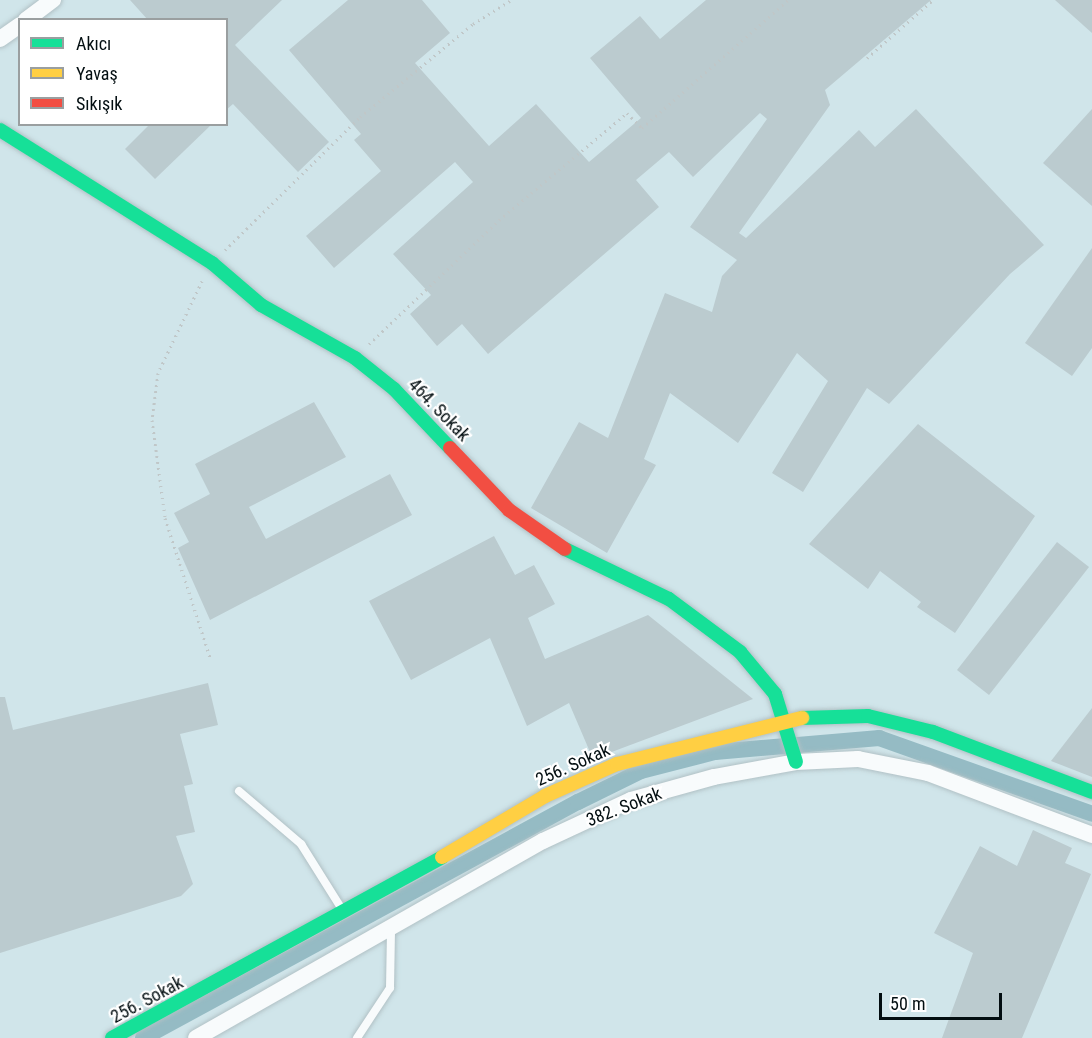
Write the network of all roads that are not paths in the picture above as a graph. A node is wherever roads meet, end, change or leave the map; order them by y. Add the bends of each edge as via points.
1 (53, 0) edge
2 (29, 18) edge
3 (18, 26) edge
4 (0, 39) edge
5 (0, 130) edge
6 (786, 725) junction
7 (796, 761) junction
8 (239, 791) dead end
9 (1092, 792) edge
10 (1092, 835) edge
11 (344, 914) junction
12 (391, 929) junction
13 (112, 1038) edge
14 (196, 1038) edge
15 (357, 1038) edge

1 - 2 street
3 - 4 street
5 - 6 street, 464. Sokak via 212,263 261,305 355,358 394,389 509,510 559,546 669,599 740,652 775,694
6 - 7 street, 464. Sokak
6 - 9 street, 256. Sokak via 868,716
6 - 11 street, 256. Sokak via 617,764 545,796
7 - 10 street, 382. Sokak via 858,759 928,773
7 - 12 street, 382. Sokak via 631,800 543,841
8 - 11 lane via 301,844
11 - 13 street, 256. Sokak
12 - 14 street, 382. Sokak
12 - 15 lane via 390,988

